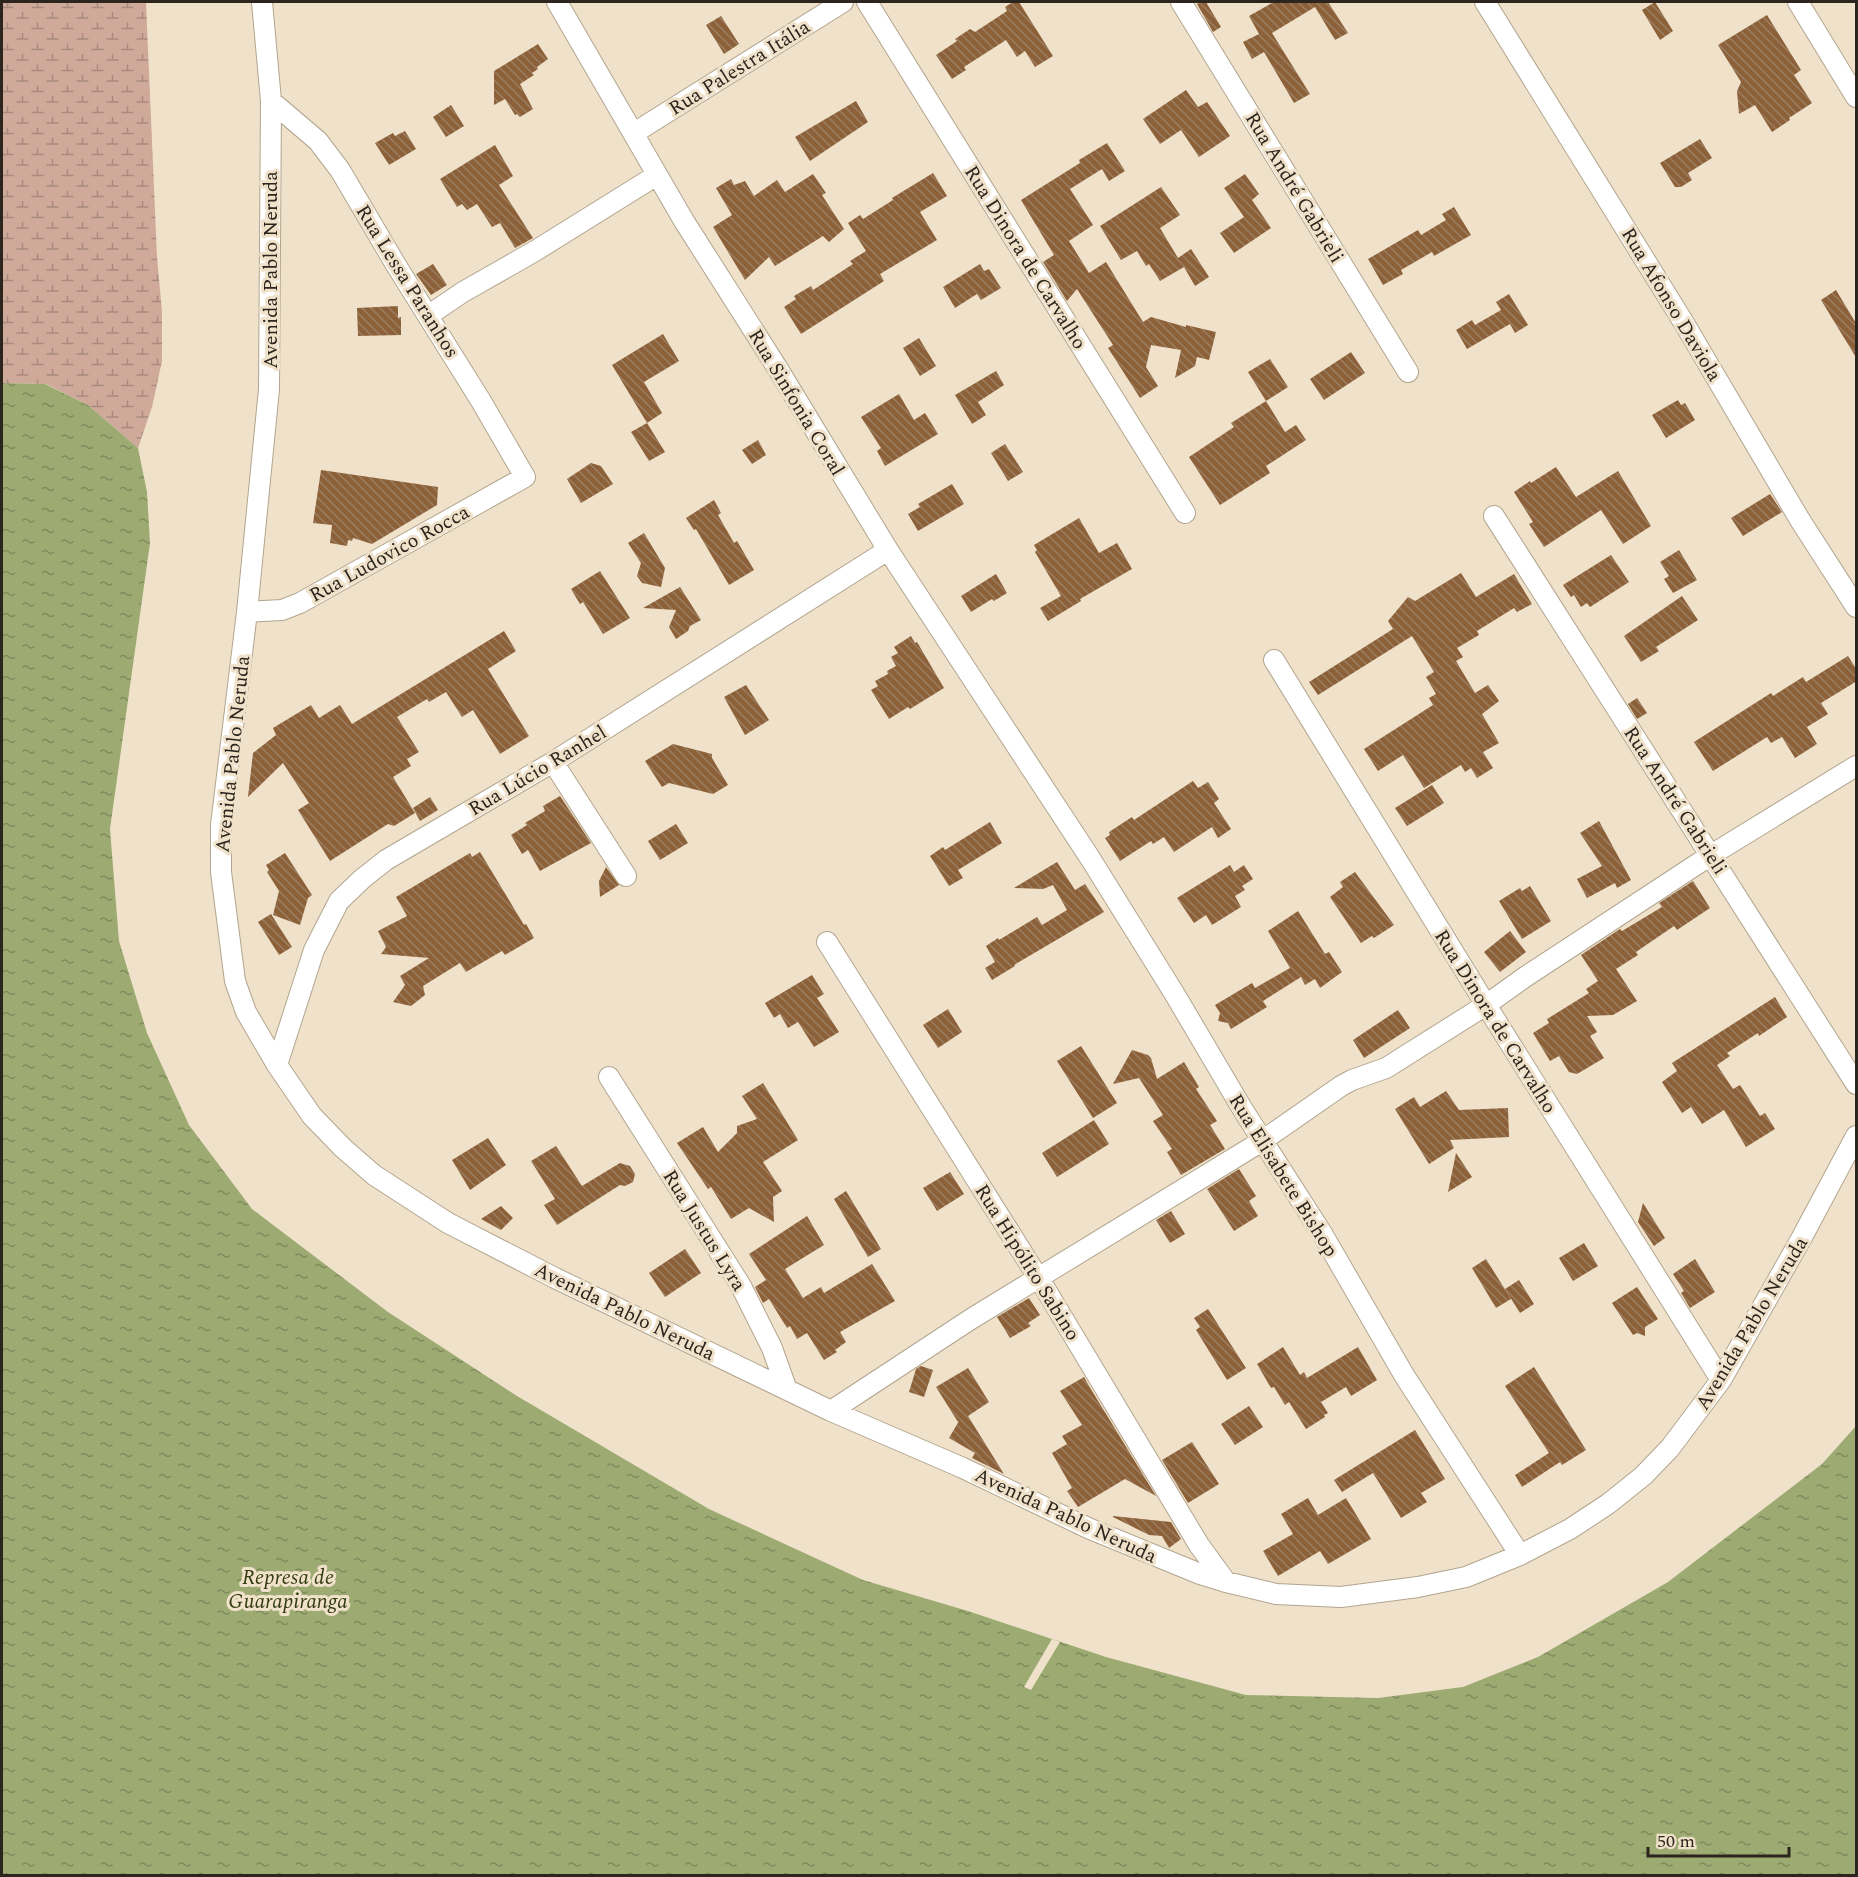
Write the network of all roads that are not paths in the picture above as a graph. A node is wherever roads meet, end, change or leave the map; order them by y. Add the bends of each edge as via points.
1 (262, 2) edge
2 (557, 2) edge
3 (843, 2) edge
4 (867, 2) edge
5 (1182, 2) edge
6 (1485, 2) edge
7 (1798, 2) edge
8 (1857, 97) edge
9 (271, 101) junction
10 (634, 133) junction
11 (657, 175) junction
12 (429, 315) junction
13 (1408, 372) dead end
14 (525, 477) joint
15 (1185, 513) dead end
16 (1494, 516) dead end
17 (888, 550) junction
18 (1857, 607) edge
19 (247, 612) junction
20 (1274, 660) dead end
21 (553, 762) junction
22 (1857, 766) edge
23 (1048, 795) joint
24 (1711, 855) junction
25 (626, 876) dead end
26 (827, 942) dead end
27 (1486, 1005) junction
28 (277, 1065) junction
29 (609, 1077) dead end
30 (1857, 1084) edge
31 (1857, 1136) edge
32 (1262, 1141) junction
33 (1038, 1278) junction
34 (1721, 1380) junction
35 (787, 1390) junction
36 (831, 1411) junction
37 (1520, 1555) junction
38 (1226, 1582) junction

1 - 9 street, Avenida Pablo Neruda
2 - 10 street, Rua Sinfonia Coral
3 - 10 street, Rua Palestra Itália
4 - 15 street, Rua Dinora de Carvalho
5 - 13 street, Rua André Gabrieli
6 - 18 street, Rua Afonso Daviola
7 - 8 street
9 - 12 street, Rua Lessa Paranhos via 329,154
9 - 19 street, Avenida Pablo Neruda via 269,389
10 - 11 street, Rua Sinfonia Coral
11 - 12 street
11 - 17 street, Rua Sinfonia Coral
12 - 14 street, Rua Lessa Paranhos
14 - 19 street, Rua Ludovico Rocca via 300,603 282,610
16 - 24 street, Rua André Gabrieli
17 - 21 street, Rua Lúcio Ranhel
17 - 23 street, Rua Sinfonia Coral
19 - 28 street, Avenida Pablo Neruda via 221,825 221,872 235,981 246,1012
20 - 27 street, Rua Dinora de Carvalho
21 - 25 street
21 - 28 street, Rua Lúcio Ranhel via 386,860 339,901 314,950
22 - 24 street
23 - 32 street, Rua Elisabete Bishop via 1129,920
24 - 27 street
24 - 30 street, Rua André Gabrieli
26 - 33 street, Rua Hipólito Sabino
27 - 32 street via 1386,1068 1341,1086
27 - 34 street, Rua Dinora de Carvalho
28 - 35 street, Avenida Pablo Neruda via 312,1116 343,1148 374,1175 448,1223
29 - 35 street, Rua Justus Lyra via 741,1286 772,1348
31 - 34 street, Avenida Pablo Neruda
32 - 33 street
32 - 37 street, Rua Elisabete Bishop via 1323,1235 1410,1385
33 - 36 street
33 - 38 street, Rua Hipólito Sabino via 1199,1545
34 - 37 street, Avenida Pablo Neruda via 1670,1448 1643,1476 1570,1529
35 - 36 street, Avenida Pablo Neruda
36 - 38 street, Avenida Pablo Neruda via 1088,1528
37 - 38 street, Avenida Pablo Neruda via 1466,1576 1341,1597 1276,1594

